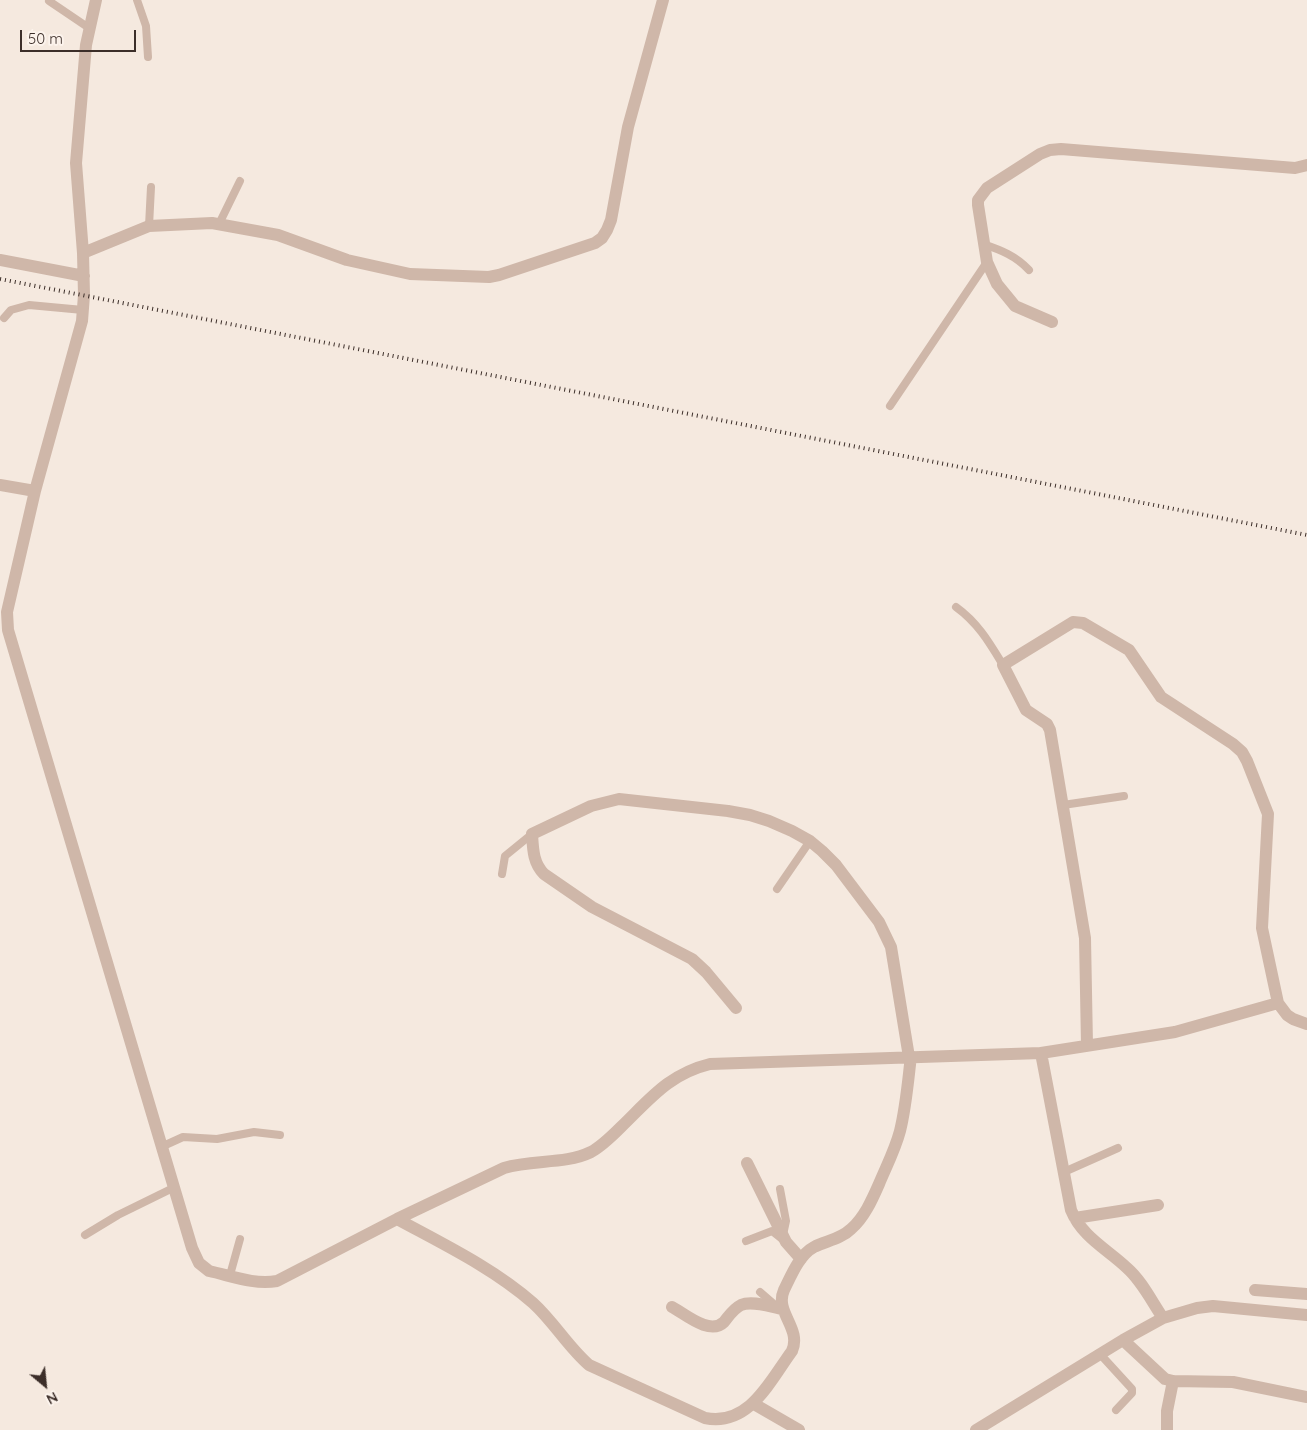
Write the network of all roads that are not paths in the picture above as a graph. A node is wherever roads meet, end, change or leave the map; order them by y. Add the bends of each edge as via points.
1 (96, 0) edge
2 (137, 0) edge
3 (663, 0) edge
4 (49, 1) edge
5 (90, 28) junction
6 (148, 57) dead end
7 (1307, 165) edge
8 (240, 182) dead end
9 (152, 187) dead end
10 (219, 224) junction
11 (149, 226) junction
12 (983, 244) junction
13 (83, 253) junction
14 (0, 260) edge
15 (987, 262) junction
16 (1029, 270) dead end
17 (84, 276) junction
18 (83, 310) junction
19 (4, 318) dead end
20 (1052, 322) dead end
21 (890, 406) dead end
22 (0, 485) edge
23 (35, 491) junction
24 (956, 607) dead end
25 (1003, 665) junction
26 (1124, 796) dead end
27 (1062, 805) junction
28 (532, 834) junction
29 (810, 841) junction
30 (502, 874) dead end
31 (777, 889) dead end
32 (1278, 1003) junction
33 (736, 1008) dead end
34 (1307, 1024) edge
35 (1087, 1045) junction
36 (1041, 1053) junction
37 (910, 1057) junction
38 (280, 1135) dead end
39 (161, 1147) junction
40 (1118, 1148) dead end
41 (748, 1162) dead end
42 (1064, 1172) junction
43 (174, 1188) junction
44 (780, 1188) dead end
45 (1158, 1205) dead end
46 (1074, 1218) junction
47 (397, 1219) junction
48 (85, 1235) dead end
49 (784, 1238) junction
50 (240, 1239) dead end
51 (746, 1241) dead end
52 (801, 1259) junction
53 (230, 1276) junction
54 (1255, 1290) dead end
55 (760, 1292) dead end
56 (1284, 1292) junction
57 (1307, 1294) edge
58 (672, 1307) dead end
59 (781, 1309) junction
60 (1282, 1312) junction
61 (1307, 1315) edge
62 (1163, 1318) junction
63 (1123, 1340) junction
64 (1100, 1354) junction
65 (1173, 1381) junction
66 (1307, 1397) edge
67 (754, 1404) junction
68 (1116, 1410) dead end
69 (983, 1428) edge
70 (799, 1430) edge
71 (1167, 1430) edge

1 - 5 street
2 - 6 lane via 146,26
3 - 10 street via 628,127 611,220 595,243 499,275 418,275 354,262 278,235
4 - 5 lane
5 - 13 street via 76,163
7 - 12 street via 1295,168 1061,148 1050,150 981,194 978,205
8 - 10 lane
9 - 11 lane
10 - 11 street
11 - 13 street
12 - 15 street
12 - 16 lane via 1019,259
13 - 17 street
14 - 17 street
15 - 20 street via 998,284 1015,306
15 - 21 lane
17 - 18 street
18 - 19 lane via 30,305 11,310
18 - 23 street
22 - 23 street
23 - 39 street via 7,612 8,630
24 - 25 lane via 971,618
25 - 27 street via 1026,710 1050,730
25 - 32 street via 1073,622 1083,623 1129,650 1161,697 1242,752 1268,814 1262,928
26 - 27 lane
27 - 35 street via 1085,938
28 - 29 street via 591,806 619,799 750,815
28 - 30 lane via 505,856
28 - 33 street via 533,854 544,874 592,906 692,959
29 - 31 lane
29 - 37 street via 836,865 885,934 891,947
32 - 34 street via 1287,1015
32 - 35 street via 1175,1032
35 - 36 street
36 - 37 street
36 - 42 street
37 - 47 street via 710,1064 694,1068 666,1084 593,1151 567,1160 504,1168
37 - 52 street via 899,1132 870,1204 851,1230 814,1248
38 - 39 lane via 254,1132 217,1139 183,1137
39 - 43 street
40 - 42 lane
41 - 49 street
42 - 46 street
43 - 48 lane
43 - 53 street via 199,1262 209,1271
44 - 49 lane via 786,1221
45 - 46 street
46 - 62 street via 1085,1233 1128,1268
47 - 53 street via 277,1281 256,1282
47 - 67 street via 489,1270 531,1301 589,1365 706,1418 732,1418
49 - 51 lane via 772,1232
49 - 52 street
50 - 53 lane
52 - 59 street via 783,1292
54 - 56 street
55 - 59 lane
56 - 57 street
56 - 60 street
58 - 59 street via 706,1326 716,1327 741,1305
59 - 67 street via 793,1331 795,1344
60 - 61 street
60 - 62 street via 1213,1306
62 - 63 street
63 - 64 street
63 - 65 street via 1160,1376
64 - 68 lane via 1132,1389
64 - 69 street
65 - 66 street via 1234,1382
65 - 71 street
67 - 70 street

